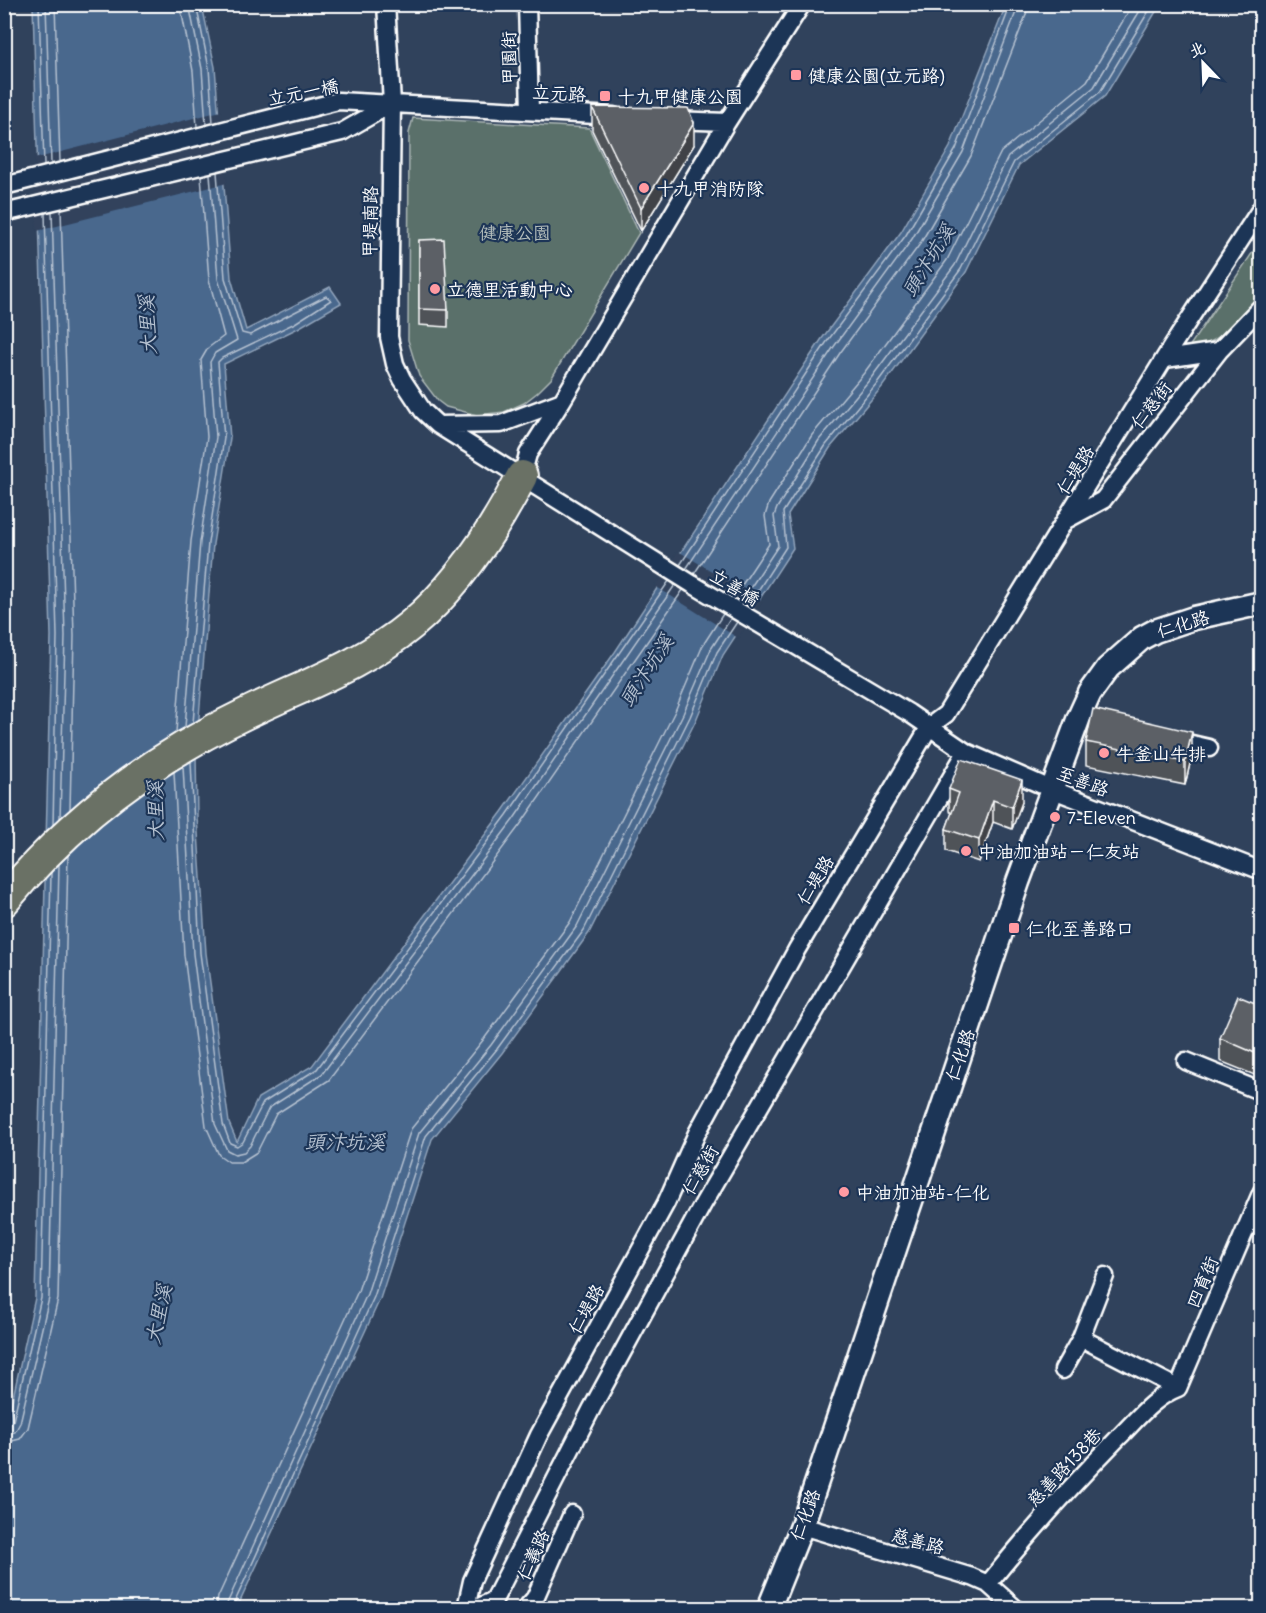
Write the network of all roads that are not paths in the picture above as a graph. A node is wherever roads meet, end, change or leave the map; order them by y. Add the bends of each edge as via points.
1 (386, 4) edge
2 (527, 4) edge
3 (802, 4) edge
4 (392, 103) junction
5 (366, 110) junction
6 (530, 111) junction
7 (632, 117) edge
8 (654, 119) edge
9 (727, 122) junction
10 (4, 186) edge
11 (1262, 207) edge
12 (4, 213) edge
13 (1262, 306) edge
14 (1219, 351) junction
15 (1165, 358) junction
16 (562, 401) junction
17 (438, 425) junction
18 (522, 476) junction
19 (1066, 521) junction
20 (1262, 603) edge
21 (1078, 717) junction
22 (1100, 723) edge
23 (930, 726) junction
24 (1155, 735) edge
25 (1209, 748) dead end
26 (966, 752) junction
27 (1051, 789) junction
28 (1262, 871) edge
29 (4, 901) edge
30 (1186, 1061) dead end
31 (1262, 1092) edge
32 (1262, 1191) edge
33 (1105, 1276) dead end
34 (1081, 1338) junction
35 (1063, 1370) dead end
36 (1178, 1388) junction
37 (572, 1514) dead end
38 (801, 1526) junction
39 (988, 1584) junction
40 (466, 1608) edge
41 (477, 1608) edge
42 (526, 1608) edge
43 (769, 1608) edge
44 (1015, 1608) edge

1 - 4 street, 甲堤南路
2 - 6 street, 甲園街
3 - 9 street
4 - 5 street, 立元一橋
4 - 6 street, 立元路
4 - 17 street, 甲堤南路 via 390,343 402,379 423,411
5 - 10 street, 立元一橋 via 327,104
5 - 12 street, 立元一橋 via 342,132
6 - 7 street, 立元路
8 - 9 street
9 - 16 street
11 - 15 street, 仁堤路
13 - 14 street, 仁慈街
14 - 15 street
14 - 19 street, 仁慈街 via 1102,500
15 - 19 street, 仁堤路
16 - 17 street via 501,424
16 - 18 street via 528,454
17 - 18 street, 甲堤南路
18 - 23 street, 立善橋 via 692,584
18 - 29 highway via 456,579 413,624 362,658 208,732 140,773 63,835
19 - 23 street, 仁堤路 via 946,714
20 - 21 main road, 仁化路 via 1194,618 1142,638 1108,668
21 - 22 street
21 - 27 main road, 仁化路
23 - 26 street, 至善路
23 - 40 street, 仁堤路 via 796,949 698,1133 666,1203 539,1436 472,1581
24 - 25 street
26 - 27 street, 至善路
26 - 41 street, 仁慈街 via 703,1204 601,1390 495,1600
27 - 28 street, 至善路
27 - 38 main road, 仁化路
30 - 31 street
32 - 36 street, 四育街
33 - 34 street
34 - 35 street
34 - 36 street
36 - 39 street, 慈善路138巷 via 1157,1399 1094,1463
37 - 42 street, 仁義路 via 535,1598
38 - 39 street, 慈善路
38 - 43 main road, 仁化路
39 - 44 street, 慈善路

